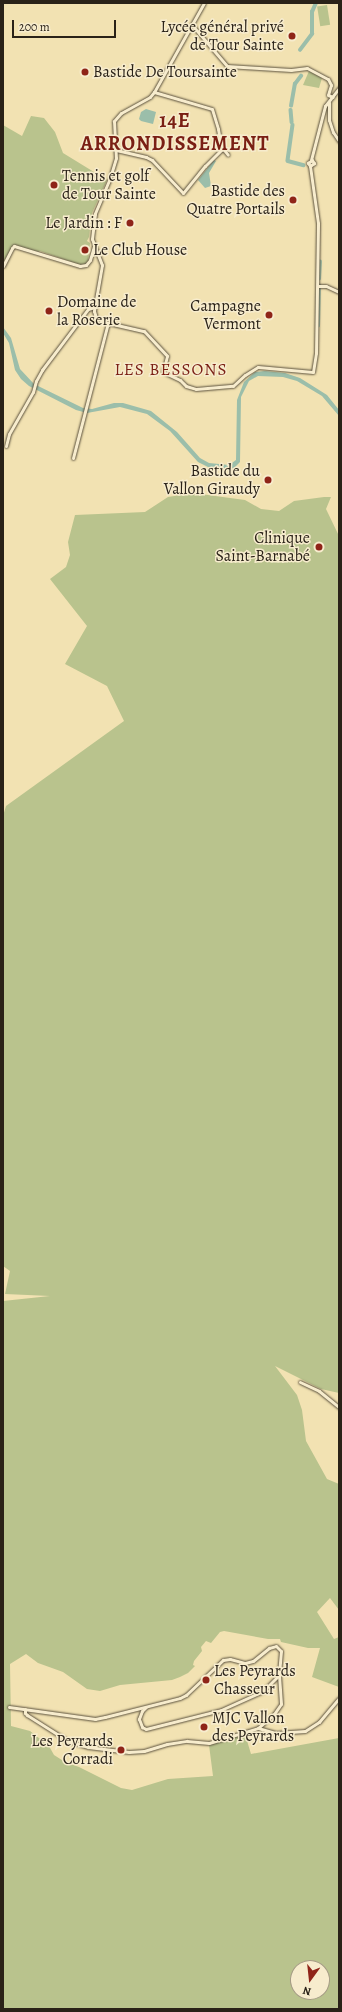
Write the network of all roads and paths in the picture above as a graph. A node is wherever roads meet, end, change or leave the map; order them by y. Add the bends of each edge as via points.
1 (204, 3) edge
2 (192, 25) junction
3 (339, 88) edge
4 (154, 92) junction
5 (333, 97) junction
6 (329, 102) junction
7 (339, 141) edge
8 (223, 148) junction
9 (116, 150) junction
10 (228, 155) dead end
11 (94, 246) junction
12 (3, 266) edge
13 (318, 286) junction
14 (339, 292) edge
15 (95, 307) junction
16 (108, 323) junction
17 (6, 446) dead end
18 (73, 458) dead end
19 (300, 1382) dead end
20 (339, 1407) edge
21 (279, 1675) junction
22 (339, 1698) edge
23 (9, 1706) dead end
24 (147, 1706) junction
25 (25, 1709) junction
26 (258, 1728) junction

1 - 2 street
2 - 4 street
2 - 5 street via 226,66 291,70 306,68 328,79 331,85 328,95
3 - 5 street
4 - 8 street via 212,109 220,146
4 - 9 street via 116,117
5 - 6 street
6 - 7 street via 329,120
6 - 13 street via 325,106 311,160 314,163 310,166 318,223
8 - 9 street via 183,193 152,160
8 - 10 street
9 - 11 street via 110,178 94,214
11 - 12 street via 86,266 14,246
11 - 15 street via 100,255 102,266
13 - 14 street via 326,286
13 - 16 street via 313,372 261,367 250,371 230,387 196,389 186,386 180,380 163,372 167,356 144,331
15 - 16 street via 96,318
15 - 17 street via 88,309 36,381 9,434
16 - 18 street
19 - 20 street via 319,1391
21 - 24 street via 263,1691 224,1709 146,1730 139,1719
21 - 24 street via 281,1651 274,1646 253,1661 223,1660 186,1695
21 - 26 street via 280,1707
22 - 26 street via 319,1722 305,1731 276,1732
23 - 25 street
24 - 25 street via 95,1718
25 - 26 street via 27,1715 79,1746 121,1752 144,1751 187,1741 209,1744

